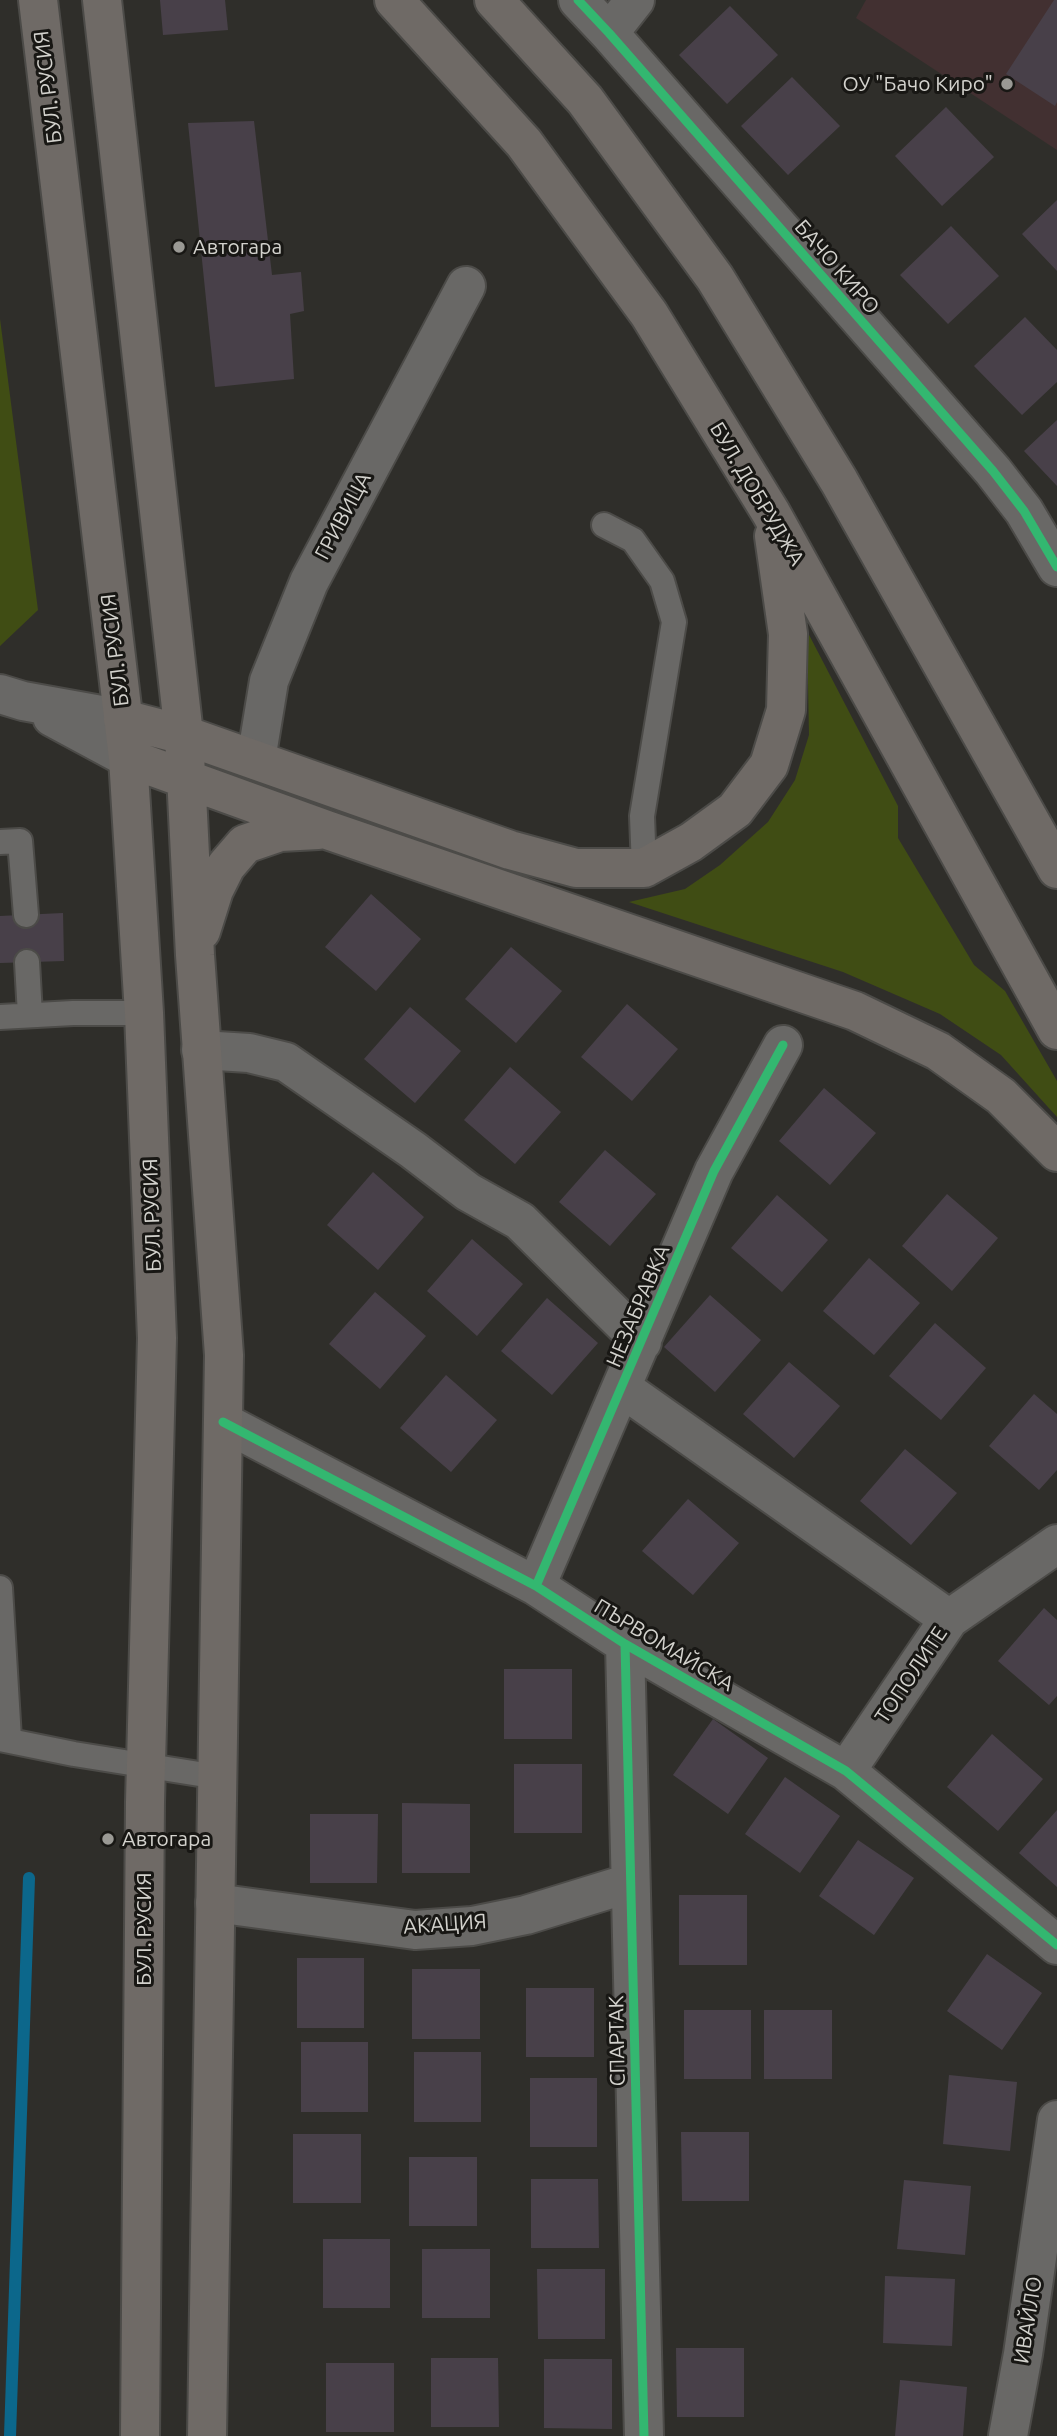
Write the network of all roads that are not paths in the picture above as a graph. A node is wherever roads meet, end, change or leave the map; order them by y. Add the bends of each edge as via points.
1 (37, 0) edge
2 (102, 0) edge
3 (394, 0) edge
4 (494, 0) edge
5 (578, 0) edge
6 (635, 0) edge
7 (609, 33) junction
8 (466, 286) dead end
9 (771, 513) junction
10 (604, 525) dead end
11 (1057, 567) edge
12 (11, 697) edge
13 (124, 719) junction
14 (184, 735) junction
15 (128, 758) junction
16 (256, 760) junction
17 (186, 781) junction
18 (327, 830) junction
19 (0, 842) edge
20 (644, 867) junction
21 (1057, 869) edge
22 (26, 915) dead end
23 (195, 955) junction
24 (27, 962) dead end
25 (144, 1013) junction
26 (30, 1015) junction
27 (0, 1017) edge
28 (1057, 1030) edge
29 (783, 1045) dead end
30 (201, 1050) junction
31 (1057, 1152) edge
32 (642, 1342) junction
33 (622, 1388) junction
34 (223, 1422) junction
35 (1057, 1544) edge
36 (536, 1586) junction
37 (0, 1588) edge
38 (949, 1619) junction
39 (625, 1644) junction
40 (4, 1739) edge
41 (145, 1766) junction
42 (846, 1771) junction
43 (218, 1777) junction
44 (630, 1883) junction
45 (215, 1903) junction
46 (1057, 1945) edge
47 (1057, 2120) edge
48 (140, 2436) edge
49 (207, 2436) edge
50 (644, 2436) edge
51 (1007, 2436) edge

1 - 13 main road, БУЛ. РУСИЯ
2 - 14 main road
3 - 9 main road, БУЛ. ДОБРУДЖА via 524,143 649,314
4 - 21 main road via 585,100 715,278 839,481
5 - 7 street, БАЧО КИРО
6 - 7 street
7 - 11 street, БАЧО КИРО via 993,471 1024,511
8 - 16 street, ГРИВИЦА via 309,582 269,681
9 - 20 main road via 788,634 786,710 769,765 735,810 691,842
9 - 28 main road, БУЛ. ДОБРУДЖА
10 - 20 lane via 633,540 662,582 674,622 642,816
12 - 13 street
12 - 15 street
13 - 14 main road
13 - 15 main road, БУЛ. РУСИЯ
14 - 16 main road
14 - 17 main road
15 - 17 main road
15 - 25 main road, БУЛ. РУСИЯ
16 - 20 main road via 523,853 576,867
17 - 18 main road
17 - 23 main road
18 - 23 main road via 280,832 245,844 214,890
18 - 31 main road via 855,1011 938,1051 1001,1097
19 - 22 lane via 20,841
23 - 30 main road
24 - 26 lane
25 - 26 lane
25 - 41 main road, БУЛ. РУСИЯ via 157,1338
26 - 27 lane
29 - 32 street, НЕЗАБРАВКА via 714,1171
30 - 32 street, НЕЗАБРАВКА via 249,1053 286,1062 468,1192 520,1221
30 - 34 main road via 224,1355
32 - 33 street, НЕЗАБРАВКА
33 - 36 street, НЕЗАБРАВКА
33 - 38 street
34 - 36 street, ПЪРВОМАЙСКА
34 - 43 main road
35 - 38 street, ТОПОЛИТЕ
36 - 39 street, ПЪРВОМАЙСКА
37 - 40 lane
38 - 42 street, ТОПОЛИТЕ
39 - 42 street, ПЪРВОМАЙСКА
39 - 44 street, СПАРТАК
40 - 41 lane
41 - 43 lane
41 - 48 main road, БУЛ. РУСИЯ
42 - 46 street, ПЪРВОМАЙСКА
43 - 45 main road
44 - 45 street, АКАЦИЯ via 526,1915 472,1926 415,1930
44 - 50 street, СПАРТАК
45 - 49 main road
47 - 51 street, ИВАЙЛО via 1024,2354

